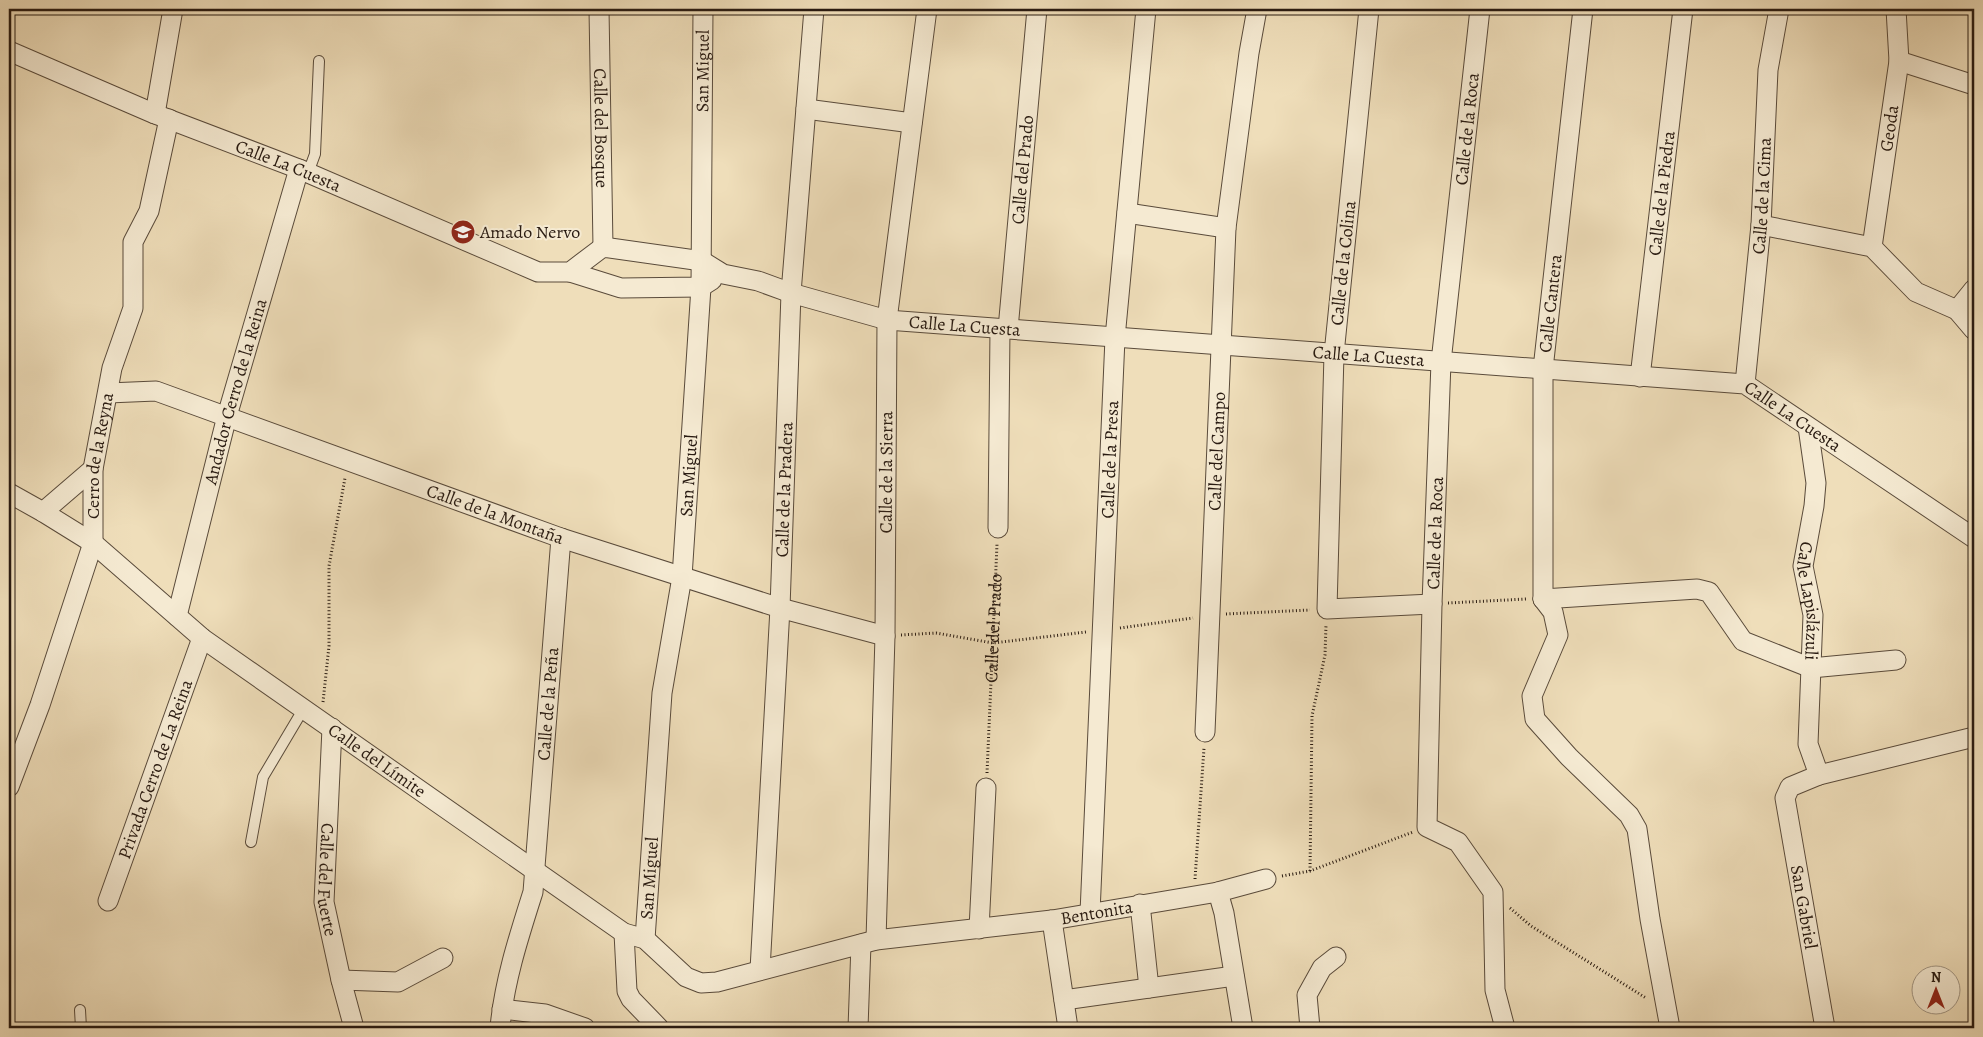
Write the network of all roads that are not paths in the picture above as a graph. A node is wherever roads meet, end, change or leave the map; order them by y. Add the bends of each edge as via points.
1 (173, 9) edge
2 (598, 9) edge
3 (703, 9) edge
4 (814, 9) edge
5 (926, 9) edge
6 (1037, 9) edge
7 (1146, 9) edge
8 (1257, 9) edge
9 (1369, 9) edge
10 (1480, 9) edge
11 (1583, 9) edge
12 (1683, 9) edge
13 (1778, 9) edge
14 (1896, 9) edge
15 (9, 51) edge
16 (319, 61) dead end
17 (1899, 61) junction
18 (1974, 85) edge
19 (806, 110) junction
20 (162, 117) junction
21 (912, 123) junction
22 (304, 171) junction
23 (1127, 212) junction
24 (1761, 226) junction
25 (1226, 228) junction
26 (604, 247) junction
27 (1872, 247) junction
28 (702, 261) junction
29 (570, 272) junction
30 (723, 274) junction
31 (701, 287) junction
32 (1974, 289) edge
33 (791, 293) junction
34 (1957, 310) junction
35 (887, 320) junction
36 (1004, 329) junction
37 (1974, 330) edge
38 (1115, 338) junction
39 (1221, 346) junction
40 (1334, 354) junction
41 (1440, 362) junction
42 (1543, 369) junction
43 (1640, 376) junction
44 (1745, 384) junction
45 (108, 393) junction
46 (227, 416) junction
47 (1808, 426) junction
48 (93, 469) junction
49 (9, 493) edge
50 (43, 512) junction
51 (998, 528) road end
52 (561, 538) junction
53 (1974, 538) edge
54 (93, 543) junction
55 (682, 577) junction
56 (1543, 598) junction
57 (1432, 604) junction
58 (780, 608) junction
59 (177, 616) junction
60 (885, 636) junction
61 (202, 638) junction
62 (1896, 660) dead end
63 (1811, 668) junction
64 (304, 708) junction
65 (327, 724) junction
66 (1205, 732) road end
67 (1974, 737) edge
68 (1819, 775) junction
69 (9, 787) edge
70 (986, 788) road end
71 (251, 842) dead end
72 (535, 870) junction
73 (1266, 879) road end
74 (1218, 892) junction
75 (108, 901) dead end
76 (1140, 904) junction
77 (1090, 913) junction
78 (1052, 920) junction
79 (980, 928) junction
80 (624, 933) junction
81 (645, 939) junction
82 (869, 942) junction
83 (1336, 957) dead end
84 (442, 958) dead end
85 (760, 970) junction
86 (1234, 976) junction
87 (341, 980) junction
88 (1149, 988) junction
89 (1064, 1000) junction
90 (502, 1009) junction
91 (80, 1010) dead end
92 (1669, 1019) edge
93 (81, 1028) edge
94 (354, 1028) edge
95 (500, 1028) edge
96 (585, 1028) edge
97 (659, 1028) edge
98 (858, 1028) edge
99 (1068, 1028) edge
100 (1243, 1028) edge
101 (1310, 1028) edge
102 (1505, 1028) edge
103 (1824, 1028) edge

1 - 20 street, Cerro de la Reyna
2 - 26 street, Calle del Bosque
3 - 28 street, San Miguel
4 - 19 street, Calle de la Pradera
5 - 21 street, Calle de la Sierra
6 - 36 street, Calle del Prado
7 - 23 street, Calle de la Presa
8 - 25 street, Calle del Campo
9 - 40 street, Calle de la Colina
10 - 41 street, Calle de la Roca
11 - 42 street, Calle Cantera
12 - 43 street, Calle de la Piedra
13 - 24 street, Calle de la Cima via 1768,70
14 - 17 street, Geoda
15 - 20 street, Calle La Cuesta
16 - 22 lane via 315,154
17 - 18 street
17 - 27 street, Geoda
19 - 21 street
19 - 33 street, Calle de la Pradera
20 - 22 street, Calle La Cuesta
20 - 45 street, Cerro de la Reyna via 149,211 133,242 132,308 112,368
21 - 35 street, Calle de la Sierra
22 - 29 street, Calle La Cuesta via 538,272
22 - 46 street, Andador Cerro de la Reina
23 - 25 street
23 - 38 street, Calle de la Presa
24 - 27 street
24 - 44 street, Calle de la Cima
25 - 39 street, Calle del Campo
26 - 28 street, Calle La Cuesta
26 - 29 street
27 - 34 street via 1916,292
28 - 30 street, Calle La Cuesta
28 - 31 street, San Miguel
29 - 31 street, Calle La Cuesta via 621,288
30 - 31 street, Calle La Cuesta
30 - 33 street, Calle La Cuesta via 758,281
31 - 55 street, San Miguel
32 - 34 street
33 - 35 street, Calle La Cuesta
33 - 58 street, Calle de la Pradera
34 - 37 street
35 - 36 street, Calle La Cuesta
35 - 60 street, Calle de la Sierra
36 - 38 street, Calle La Cuesta
36 - 51 street, Calle del Prado
38 - 39 street, Calle La Cuesta
38 - 77 street, Calle de la Presa
39 - 40 street, Calle La Cuesta
39 - 66 street, Calle del Campo
40 - 41 street, Calle La Cuesta
40 - 57 street, Calle de la Colina via 1327,609
41 - 42 street, Calle La Cuesta
41 - 57 street, Calle de la Roca
42 - 43 street, Calle La Cuesta
42 - 56 street, Calle Cantera
43 - 44 street, Calle La Cuesta
44 - 47 street, Calle La Cuesta
45 - 46 street, Calle de la Montaña via 156,391
45 - 48 street, Cerro de la Reyna
46 - 52 street, Calle de la Montaña
46 - 59 street, Andador Cerro de la Reina
47 - 53 street, Calle La Cuesta
47 - 63 street, Calle Lapislázuli via 1816,483 1803,566 1813,615
48 - 50 street
48 - 54 street, Cerro de la Reyna
49 - 50 street, Calle del Límite
50 - 54 street, Calle del Límite
52 - 55 street, Calle de la Montaña
52 - 72 street, Calle de la Peña
54 - 59 street, Calle del Límite
54 - 69 street, Cerro de la Reyna via 40,705
55 - 58 street, Calle de la Montaña
55 - 81 street, San Miguel via 662,692
56 - 63 street via 1697,589 1709,592 1742,641
56 - 92 street via 1553,612 1558,635 1532,696 1535,719 1629,815 1638,829 1650,919
57 - 102 street, Calle de la Roca via 1427,827 1458,842 1493,892 1495,990
58 - 60 street, Calle de la Montaña
58 - 85 street, Calle de la Pradera
59 - 61 street, Calle del Límite
60 - 82 street, Calle de la Sierra
61 - 64 street, Calle del Límite
61 - 75 street, Privada Cerro de La Reina
62 - 63 street
63 - 68 street, Calle Lapislázuli via 1808,744
64 - 65 street, Calle del Límite
64 - 71 lane via 263,777
65 - 72 street, Calle del Límite
65 - 87 street, Calle del Fuerte via 324,902
67 - 68 street
68 - 103 street, San Gabriel via 1790,787 1785,798
70 - 79 street
72 - 80 street, Calle del Límite
72 - 90 street, Calle de la Peña via 533,892 516,944
73 - 74 street, Bentonita
74 - 76 street, Bentonita
74 - 86 street
76 - 77 street, Bentonita
76 - 88 street
77 - 78 street, Bentonita
78 - 79 street, Bentonita
78 - 89 street
79 - 82 street, Bentonita
80 - 81 street, Calle del Límite
80 - 97 street, San Miguel via 627,992
81 - 85 street, Calle del Límite via 686,977 701,983
82 - 85 street, Bentonita
82 - 98 street, Calle de la Sierra
83 - 101 street via 1322,968 1306,995
84 - 87 street via 398,982
86 - 88 street
86 - 100 street
87 - 94 street, Calle del Fuerte
88 - 89 street
89 - 99 street
90 - 95 street, Calle de la Peña
90 - 96 street via 545,1014
91 - 93 lane

